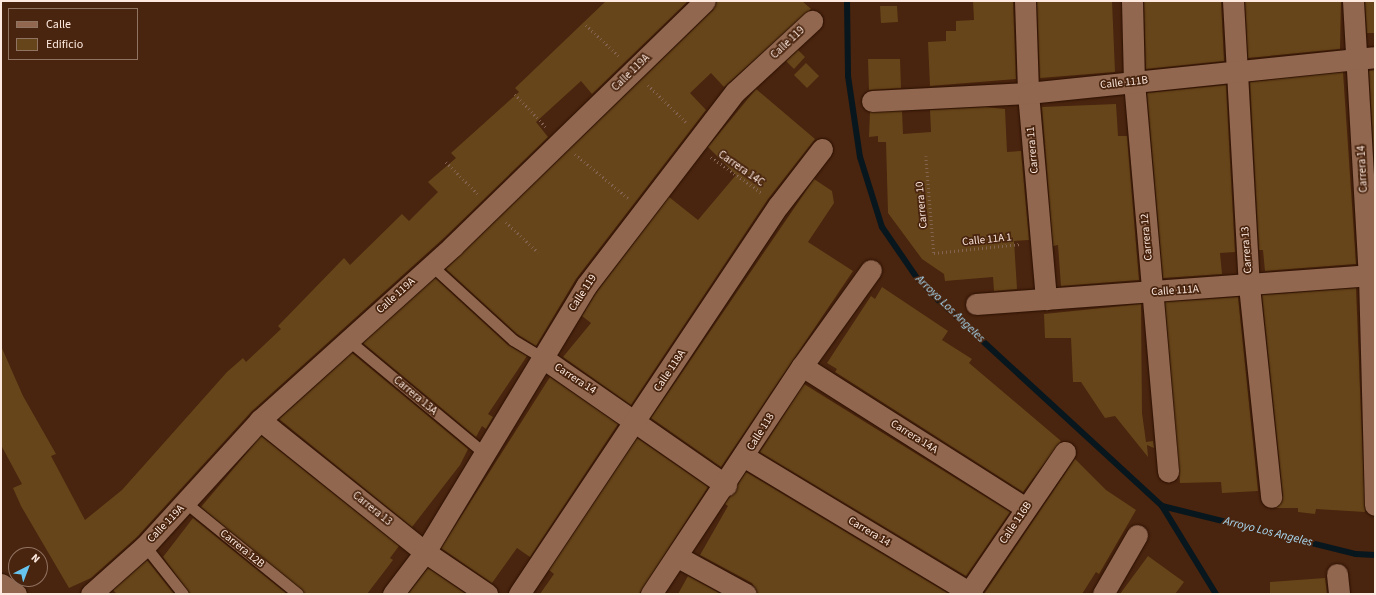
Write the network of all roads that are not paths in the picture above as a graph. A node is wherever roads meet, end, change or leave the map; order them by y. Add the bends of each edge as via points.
1 (705, 1) edge
2 (1025, 1) edge
3 (1132, 1) edge
4 (1233, 1) edge
5 (1353, 1) edge
6 (812, 21) dead end
7 (1366, 58) edge
8 (1234, 71) junction
9 (1134, 82) junction
10 (1028, 93) junction
11 (872, 101) dead end
12 (822, 149) dead end
13 (432, 265) junction
14 (871, 270) dead end
15 (1372, 275) edge
16 (1249, 286) junction
17 (1152, 292) junction
18 (1046, 299) junction
19 (976, 304) dead end
20 (348, 340) junction
21 (543, 358) junction
22 (802, 366) junction
23 (260, 420) junction
24 (637, 420) junction
25 (1374, 447) edge
26 (482, 452) junction
27 (1065, 452) dead end
28 (745, 457) junction
29 (1168, 472) dead end
30 (726, 485) junction
31 (1271, 497) dead end
32 (186, 503) junction
33 (1375, 505) edge
34 (1026, 508) junction
35 (1137, 535) dead end
36 (145, 546) junction
37 (424, 552) junction
38 (678, 557) junction
39 (1, 584) edge
40 (970, 593) edge
41 (16, 594) edge
42 (91, 594) edge
43 (183, 594) edge
44 (298, 594) edge
45 (393, 594) edge
46 (487, 594) edge
47 (519, 594) edge
48 (651, 594) edge
49 (746, 594) edge
50 (1103, 594) edge

1 - 13 street, Calle 119A
2 - 10 street, Carrera 11
3 - 9 street, Carrera 12
4 - 8 street, Carrera 13
5 - 7 street, Carrera 14
6 - 21 street, Calle 119 via 735,92 586,286
7 - 8 street, Calle 111B
7 - 15 street, Carrera 14
8 - 9 street, Calle 111B
8 - 16 street, Carrera 13
9 - 10 street, Calle 111B
9 - 17 street, Carrera 12
10 - 11 street, Calle 111B
10 - 18 street, Carrera 11
12 - 24 street, Calle 118A via 778,206
13 - 20 street, Calle 119A
13 - 21 lane, Carrera 14 via 513,340
14 - 22 street, Calle 118
15 - 16 street, Calle 111A
15 - 25 street, Carrera 14
16 - 17 street, Calle 111A
16 - 31 street, Carrera 13
17 - 18 street, Calle 111A
17 - 29 street, Carrera 12
18 - 19 street, Calle 111A
20 - 23 street, Calle 119A
20 - 26 lane, Carrera 13A
21 - 24 street, Carrera 14
21 - 26 street, Calle 119
22 - 28 street, Calle 118
22 - 34 street, Carrera 14A
23 - 32 street, Calle 119A
23 - 37 street, Carrera 13
24 - 30 street, Carrera 14
24 - 47 street, Calle 118A
25 - 33 street, Carrera 14
26 - 37 street, Calle 119
27 - 34 street, Calle 116B
28 - 30 street, Calle 118
28 - 40 street, Carrera 14
30 - 38 street, Calle 118
32 - 36 street, Calle 119A
32 - 44 lane, Carrera 12B
34 - 40 street, Calle 116B
35 - 50 street
36 - 42 street, Calle 119A
36 - 43 lane
37 - 45 street, Calle 119
37 - 46 street, Carrera 13
38 - 48 street, Calle 118
38 - 49 street
39 - 41 street

